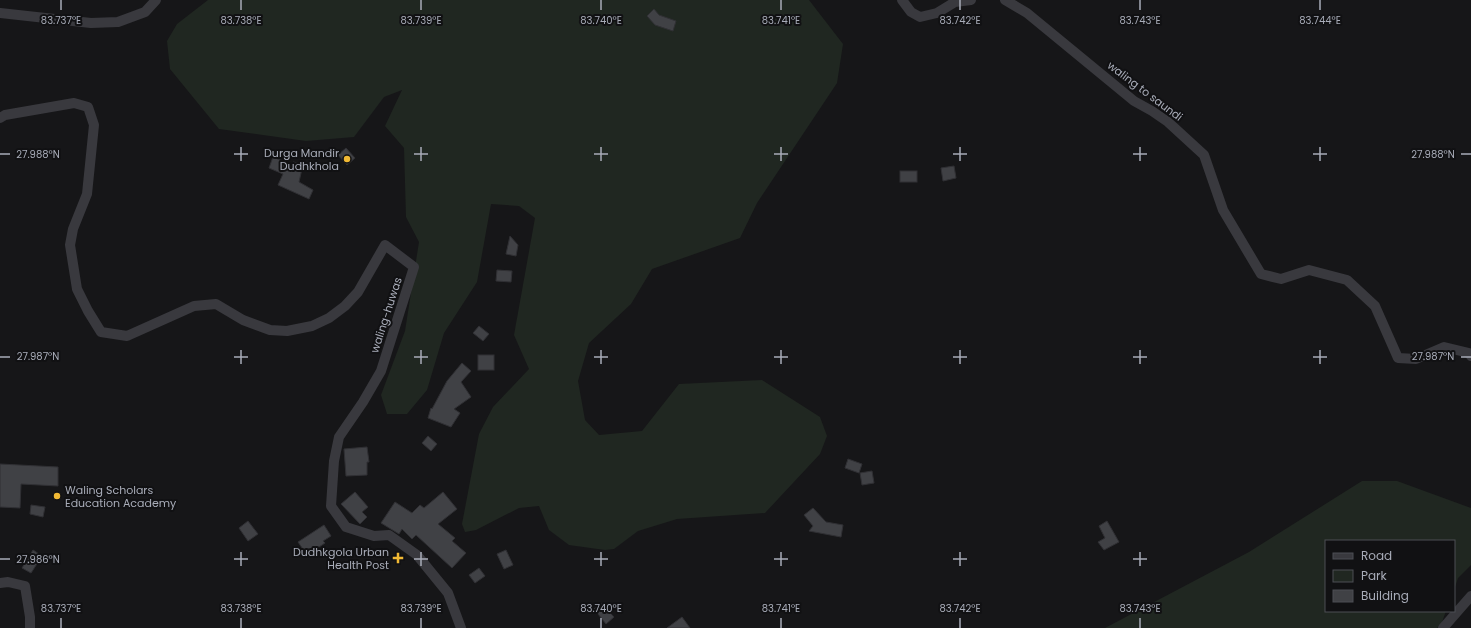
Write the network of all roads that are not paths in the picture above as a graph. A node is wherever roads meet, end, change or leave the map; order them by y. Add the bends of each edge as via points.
1 (156, 0) edge
2 (902, 0) edge
3 (971, 0) edge
4 (1005, 0) edge
5 (0, 14) edge
6 (0, 118) edge
7 (1471, 356) edge
8 (0, 583) edge
9 (1471, 596) edge
10 (30, 628) edge
11 (461, 628) edge
12 (1443, 628) edge

1 - 5 street via 144,12 118,22 91,24
2 - 3 street via 911,12 920,17 936,13 955,2
4 - 7 street, waling to saundi via 1027,13 1134,101 1168,122 1204,155 1223,210 1261,274 1281,279 1309,270 1347,280 1374,306 1398,358 1416,359 1444,347 1469,353
6 - 11 street, waling-huwas via 5,115 74,104 88,107 94,125 88,187 73,229 70,246 77,289 101,332 127,336 194,306 216,304 243,320 270,330 294,330 312,326 329,318 345,306 358,292 385,245 414,267 381,371 339,438 334,461 331,506 346,527 374,536 389,535 417,554 448,593
8 - 10 street via 25,586
9 - 12 street

